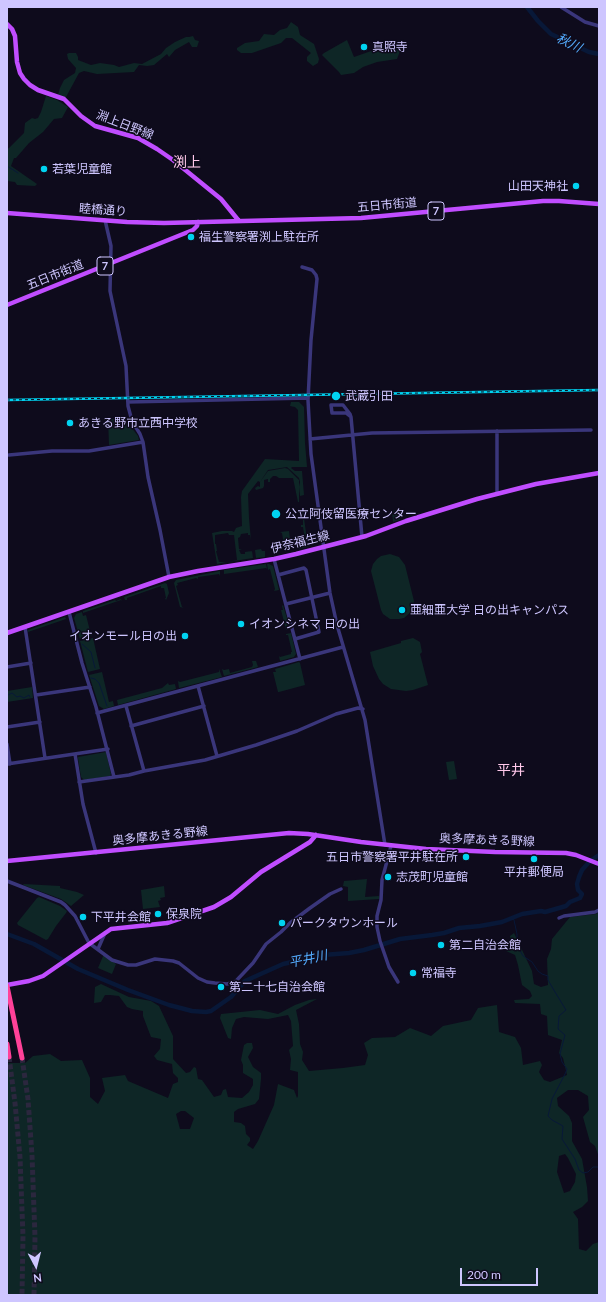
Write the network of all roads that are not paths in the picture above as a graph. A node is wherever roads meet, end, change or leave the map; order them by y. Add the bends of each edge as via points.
1 (561, 7) edge
2 (7, 24) edge
3 (599, 26) edge
4 (599, 204) edge
5 (7, 213) edge
6 (105, 220) junction
7 (239, 221) junction
8 (198, 222) junction
9 (110, 263) junction
10 (302, 266) dead end
11 (7, 305) edge
12 (308, 398) junction
13 (128, 402) junction
14 (351, 418) junction
15 (591, 430) dead end
16 (497, 431) junction
17 (352, 435) junction
18 (310, 439) junction
19 (143, 442) junction
20 (9, 455) dead end
21 (599, 473) edge
22 (497, 493) junction
23 (362, 537) junction
24 (324, 546) junction
25 (274, 559) junction
26 (278, 575) junction
27 (169, 577) junction
28 (330, 593) junction
29 (311, 598) junction
30 (286, 604) junction
31 (69, 612) junction
32 (25, 627) junction
33 (7, 633) edge
34 (295, 639) junction
35 (343, 648) junction
36 (300, 659) junction
37 (31, 663) junction
38 (7, 667) edge
39 (198, 686) junction
40 (90, 687) junction
41 (36, 695) junction
42 (126, 706) junction
43 (204, 706) junction
44 (363, 709) junction
45 (97, 713) junction
46 (40, 722) junction
47 (132, 726) junction
48 (7, 727) edge
49 (7, 744) edge
50 (108, 749) junction
51 (75, 754) junction
52 (217, 756) junction
53 (45, 758) junction
54 (8, 764) edge
55 (144, 771) junction
56 (114, 778) junction
57 (79, 782) junction
58 (316, 836) junction
59 (385, 845) junction
60 (391, 846) junction
61 (96, 852) junction
62 (7, 861) edge
63 (599, 864) edge
64 (7, 881) edge
65 (341, 889) dead end
66 (599, 910) edge
67 (559, 918) dead end
68 (106, 932) junction
69 (90, 943) junction
70 (98, 949) junction
71 (398, 982) dead end
72 (7, 986) edge
73 (7, 1044) edge
74 (9, 1056) dead end
75 (22, 1058) tunnel mouth

1 - 3 street via 585,22
2 - 7 main road, 淵上日野線 via 15,36 19,69 30,85 64,99 95,126 138,138 157,149 221,199
4 - 7 main road, 五日市街道 / 7 via 543,201 361,218
5 - 6 main road, 睦橋通り / 7
6 - 8 main road, 睦橋通り / 7 via 136,223
6 - 9 street via 110,243
7 - 8 main road, 7
8 - 9 main road, 五日市街道 / 7 via 193,230
9 - 11 main road, 五日市街道 / 7
9 - 13 street via 110,291 126,366
10 - 12 street via 312,270 317,278
12 - 13 street
12 - 18 street
13 - 19 street via 132,421
14 - 14 street via 346,413 332,414 331,405 343,405 350,412
14 - 17 street
15 - 16 street
16 - 17 street
16 - 22 street
17 - 18 street
17 - 23 street
18 - 24 street
19 - 20 street via 89,451
19 - 27 street
21 - 22 main road, 伊奈福生線
22 - 23 main road, 伊奈福生線
23 - 24 main road, 伊奈福生線
24 - 25 main road, 伊奈福生線
24 - 28 street
25 - 26 street
25 - 27 main road, 伊奈福生線
26 - 29 street via 304,568
26 - 30 street
27 - 31 main road, 伊奈福生線
28 - 29 street
28 - 35 street
29 - 30 street
29 - 34 street via 319,632
30 - 34 street
31 - 32 main road, 伊奈福生線
31 - 40 street
32 - 33 main road, 伊奈福生線
32 - 37 street
34 - 36 street
35 - 36 street
35 - 44 street
36 - 39 street
37 - 38 street
37 - 41 street
39 - 42 street
39 - 43 street
40 - 41 street
40 - 45 street
41 - 46 street
42 - 45 street
42 - 47 street
43 - 47 street
43 - 52 street
44 - 52 street via 336,714 256,745
44 - 59 street
45 - 50 street
46 - 48 street
46 - 53 street
47 - 55 street
49 - 54 street
50 - 51 street
50 - 56 street
51 - 53 street
51 - 57 street
52 - 55 street
53 - 54 street
55 - 56 street
56 - 57 street
57 - 61 street
58 - 59 main road, 奥多摩あきる野線
58 - 61 main road, 奥多摩あきる野線 via 283,833
58 - 68 main road via 214,907 159,925 116,928
59 - 60 main road, 奥多摩あきる野線
60 - 63 main road, 奥多摩あきる野線 via 462,851 561,852 572,853
60 - 71 street via 382,880 377,927 389,967
61 - 62 main road, 奥多摩あきる野線
64 - 69 street via 61,902 75,916
65 - 70 street via 290,923 266,944 235,982 207,982 173,961 155,959 136,965 126,965 112,960
66 - 67 street
68 - 69 main road
68 - 70 street
69 - 70 street
69 - 72 main road via 43,976
72 - 75 highway
73 - 74 highway

